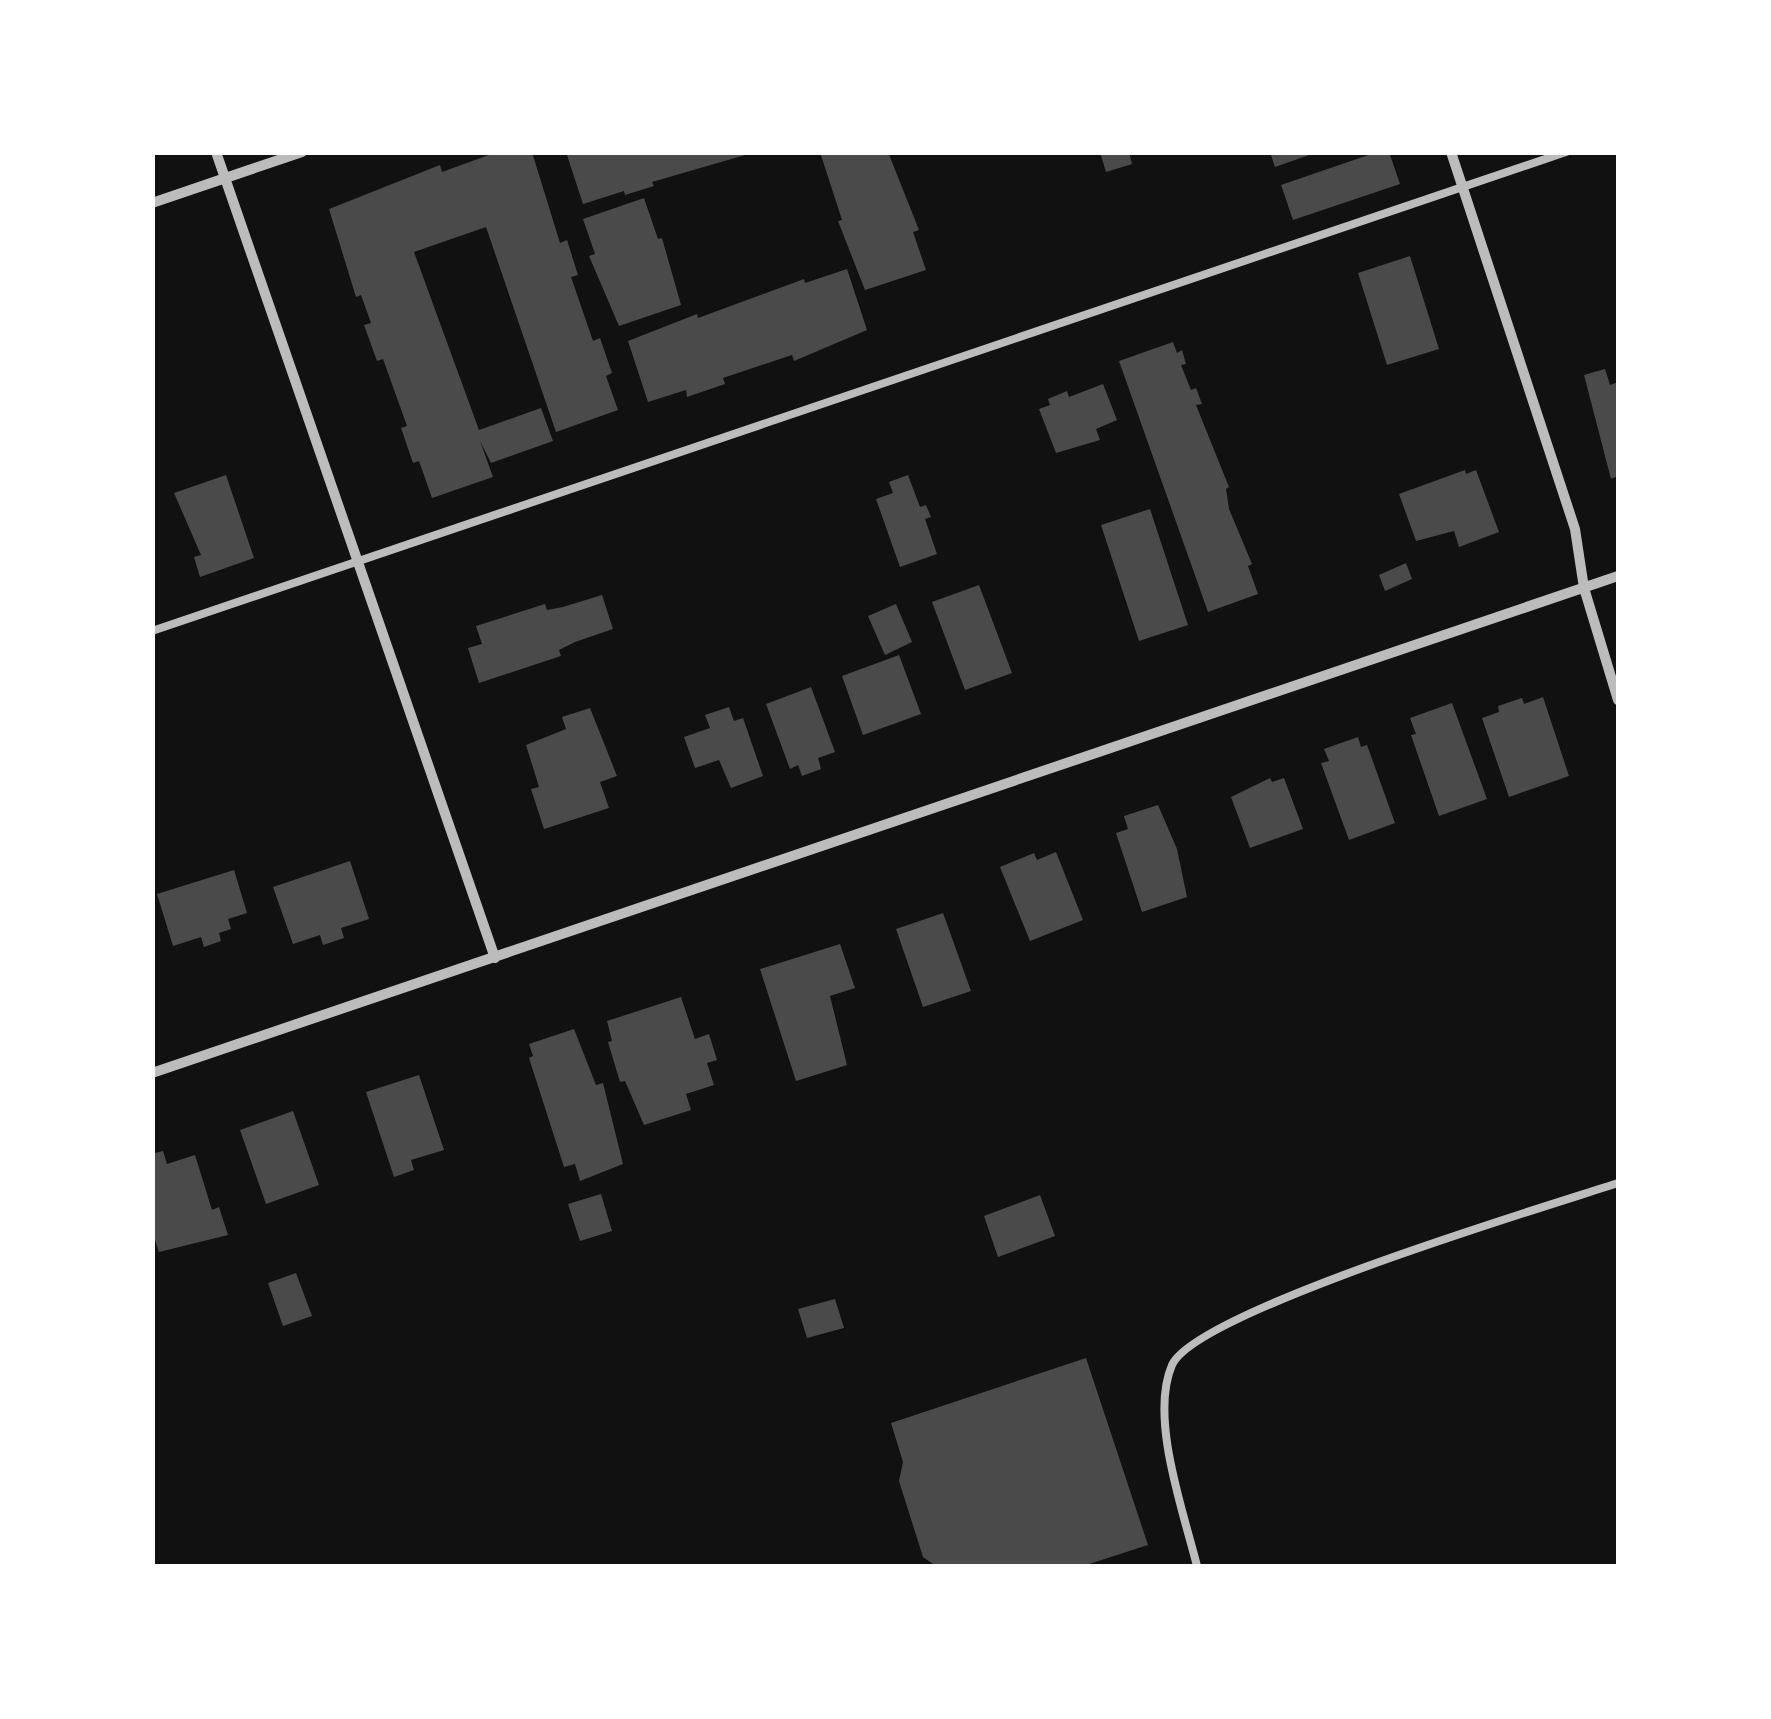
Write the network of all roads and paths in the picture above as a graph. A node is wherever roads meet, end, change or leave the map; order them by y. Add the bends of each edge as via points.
1 (216, 152) edge
2 (302, 152) edge
3 (1452, 152) edge
4 (1566, 152) edge
5 (225, 179) junction
6 (1462, 186) junction
7 (152, 203) edge
8 (358, 562) junction
9 (1618, 576) edge
10 (1584, 588) junction
11 (152, 631) edge
12 (1618, 700) edge
13 (494, 958) junction
14 (152, 1074) edge
15 (1618, 1183) edge
16 (1197, 1566) edge

1 - 5 street
2 - 5 street
3 - 6 street
4 - 6 lane
5 - 7 street
5 - 8 street
6 - 8 lane
6 - 10 street via 1575,529
8 - 11 lane
8 - 13 street
9 - 10 street
10 - 12 street
10 - 13 street
13 - 14 street
15 - 16 lane via 1313,1287 1199,1337 1172,1364 1164,1404

